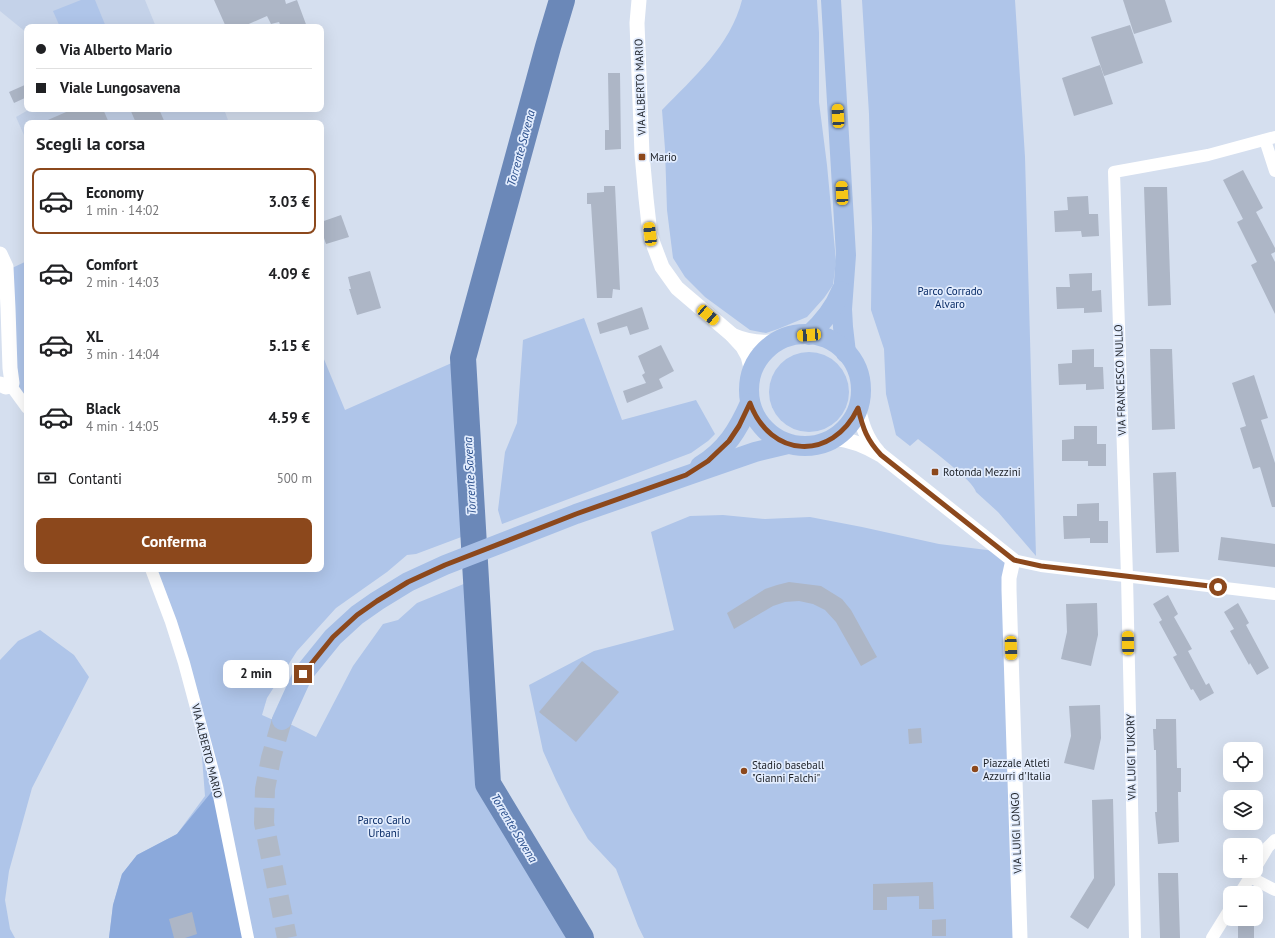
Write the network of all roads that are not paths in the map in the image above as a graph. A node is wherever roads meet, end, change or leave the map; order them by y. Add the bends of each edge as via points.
1 (639, 0) edge
2 (831, 0) edge
3 (1270, 138) edge
4 (1275, 171) edge
5 (0, 254) edge
6 (844, 284) junction
7 (731, 334) junction
8 (809, 335) junction
9 (778, 341) junction
10 (846, 353) junction
11 (752, 372) junction
12 (5, 385) edge
13 (750, 403) junction
14 (24, 405) edge
15 (858, 408) junction
16 (834, 438) junction
17 (788, 444) junction
18 (881, 455) junction
19 (686, 475) junction
20 (1014, 560) junction
21 (152, 572) edge
22 (1127, 576) junction
23 (1275, 594) edge
24 (282, 720) tunnel mouth
25 (1275, 840) edge
26 (1263, 855) edge
27 (1260, 878) edge
28 (1275, 890) edge
29 (1223, 921) edge
30 (248, 938) edge
31 (1020, 938) edge
32 (1135, 938) edge
33 (1212, 938) edge

1 - 7 street, VIA ALBERTO MARIO via 637,23 642,154 650,234 662,267 677,288
2 - 6 main road via 846,255
3 - 4 street
3 - 22 street, VIA FRANCESCO NULLO via 1208,154 1114,172
5 - 12 street via 6,267 12,383
6 - 8 main road via 828,315
6 - 10 main road via 842,309
7 - 9 street, VIA ALBERTO MARIO via 760,343
7 - 11 street, VIA ALBERTO MARIO via 748,356
8 - 9 main road via 793,336
8 - 10 main road via 823,337
9 - 11 main road via 767,349
10 - 15 main road via 855,365 860,379 861,394
11 - 13 main road
12 - 14 street
13 - 17 main road via 756,418 765,429
13 - 19 main road via 730,438 708,461
15 - 16 main road via 844,430
15 - 18 street via 865,433
16 - 17 main road via 812,446
16 - 18 street via 855,442
17 - 19 main road
18 - 20 street
19 - 24 main road via 576,514 408,582 357,615 333,637 303,674
20 - 22 street via 1041,566
20 - 31 street, VIA LUIGI LONGO via 1009,590
21 - 30 street, VIA ALBERTO MARIO via 172,622 217,786
22 - 23 street
22 - 32 street, VIA LUIGI TUKORY
25 - 26 street
27 - 28 street
29 - 33 street

